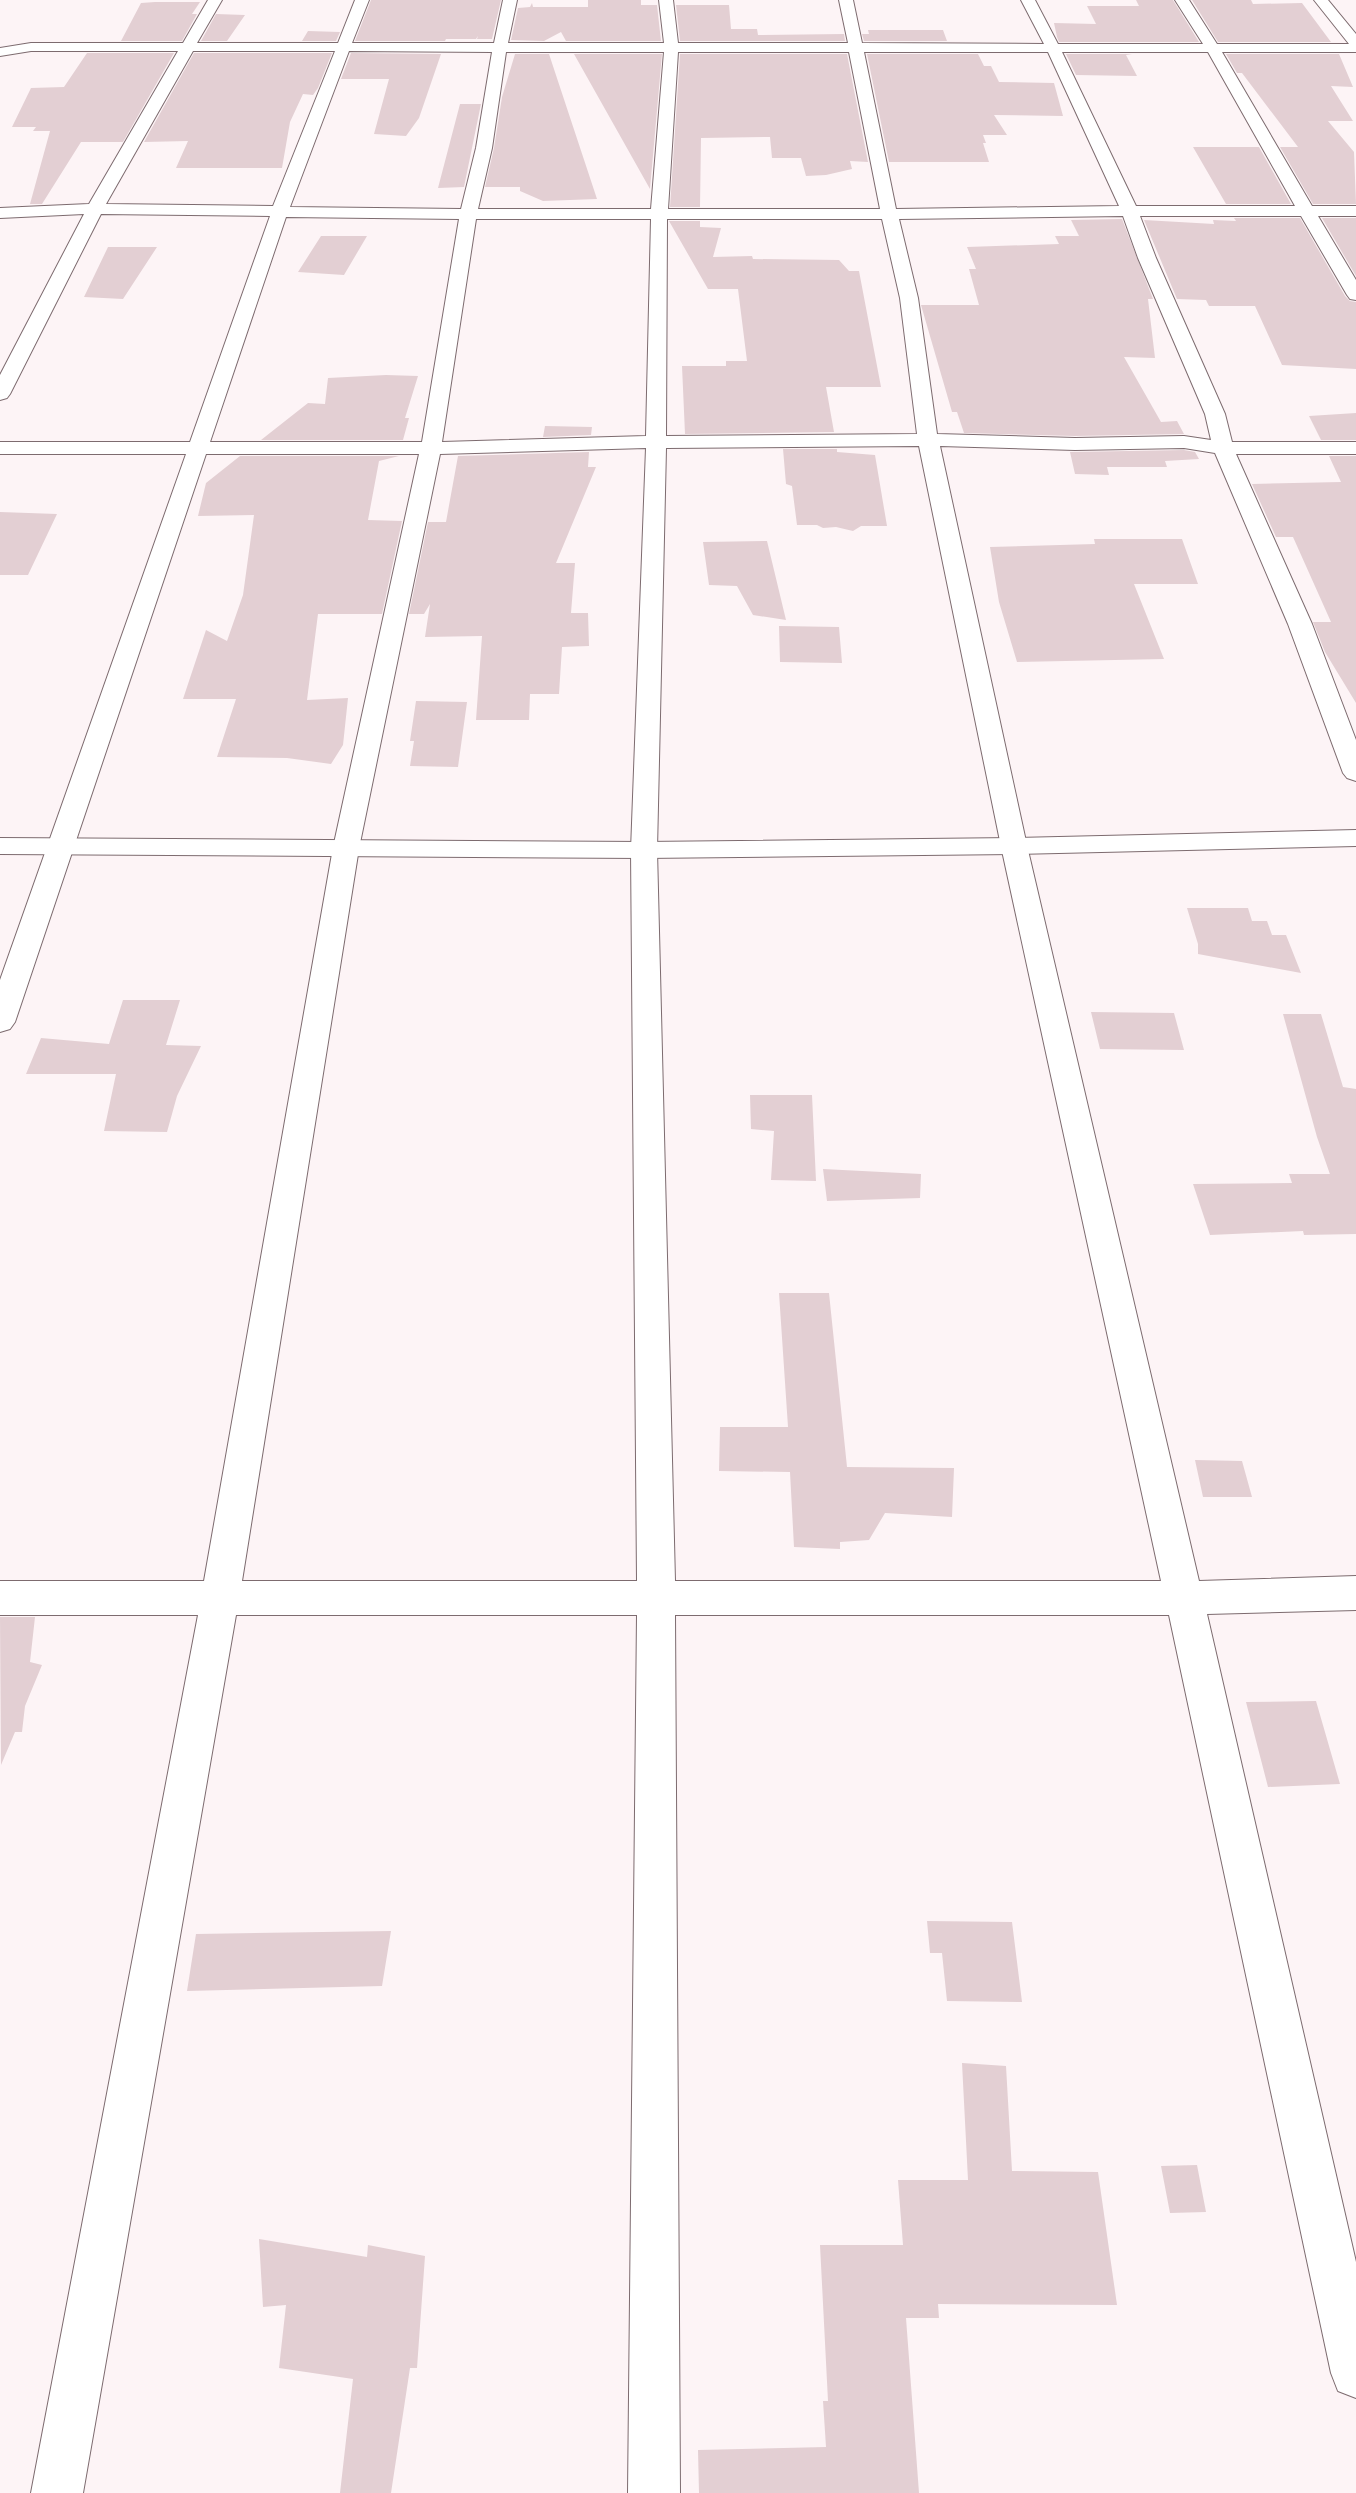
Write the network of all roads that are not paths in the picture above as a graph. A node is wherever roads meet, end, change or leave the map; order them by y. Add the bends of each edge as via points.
1 (215, 0) edge
2 (362, 0) edge
3 (510, 0) edge
4 (666, 0) edge
5 (846, 0) edge
6 (1028, 0) edge
7 (1182, 0) edge
8 (1321, 0) edge
9 (186, 46) junction
10 (344, 46) junction
11 (500, 46) junction
12 (855, 46) junction
13 (1356, 46) edge
14 (671, 47) junction
15 (1053, 48) junction
16 (1213, 48) junction
17 (0, 52) edge
18 (95, 209) junction
19 (280, 211) junction
20 (1130, 211) junction
21 (1307, 211) junction
22 (1356, 211) edge
23 (0, 213) edge
24 (468, 214) junction
25 (659, 214) junction
26 (889, 214) junction
27 (1356, 296) edge
28 (0, 394) edge
29 (928, 440) junction
30 (656, 442) junction
31 (0, 448) edge
32 (198, 448) junction
33 (431, 448) junction
34 (1223, 448) junction
35 (1356, 448) edge
36 (1356, 773) edge
37 (1356, 838) edge
38 (0, 846) edge
39 (62, 846) junction
40 (1014, 846) junction
41 (346, 848) junction
42 (644, 850) junction
43 (0, 1022) edge
44 (1356, 1593) edge
45 (0, 1598) edge
46 (220, 1598) junction
47 (656, 1598) junction
48 (1184, 1598) junction
49 (1356, 2373) edge
50 (57, 2493) edge
51 (654, 2493) edge

1 - 9 street
2 - 10 street
3 - 11 street
4 - 14 street
5 - 12 street
6 - 15 street
7 - 16 street
8 - 13 street
9 - 10 street
9 - 17 street via 31,47
9 - 18 street
10 - 11 street
10 - 19 street
11 - 14 street
11 - 24 street via 484,148
12 - 14 street
12 - 15 street
12 - 26 street
13 - 16 street
14 - 25 street
15 - 16 street
15 - 20 street
16 - 21 street
18 - 19 street
18 - 23 street
18 - 28 street
19 - 24 street
19 - 32 street
20 - 21 street
20 - 26 street
20 - 34 street via 1215,414
21 - 22 street
21 - 27 street
24 - 25 street
24 - 33 street
25 - 26 street
25 - 30 street
26 - 29 street via 909,298
29 - 30 street
29 - 34 street via 1184,442
29 - 40 street
30 - 33 street
30 - 42 street
31 - 32 street
32 - 33 street
32 - 39 street
33 - 41 street
34 - 35 street
34 - 36 street via 1300,624
37 - 40 street
38 - 39 street
39 - 41 street
39 - 43 street
40 - 42 street
40 - 48 street
41 - 42 street
41 - 46 street
42 - 47 street
44 - 48 street
45 - 46 street
46 - 47 street
46 - 50 street
47 - 48 street
47 - 51 street
48 - 49 street

